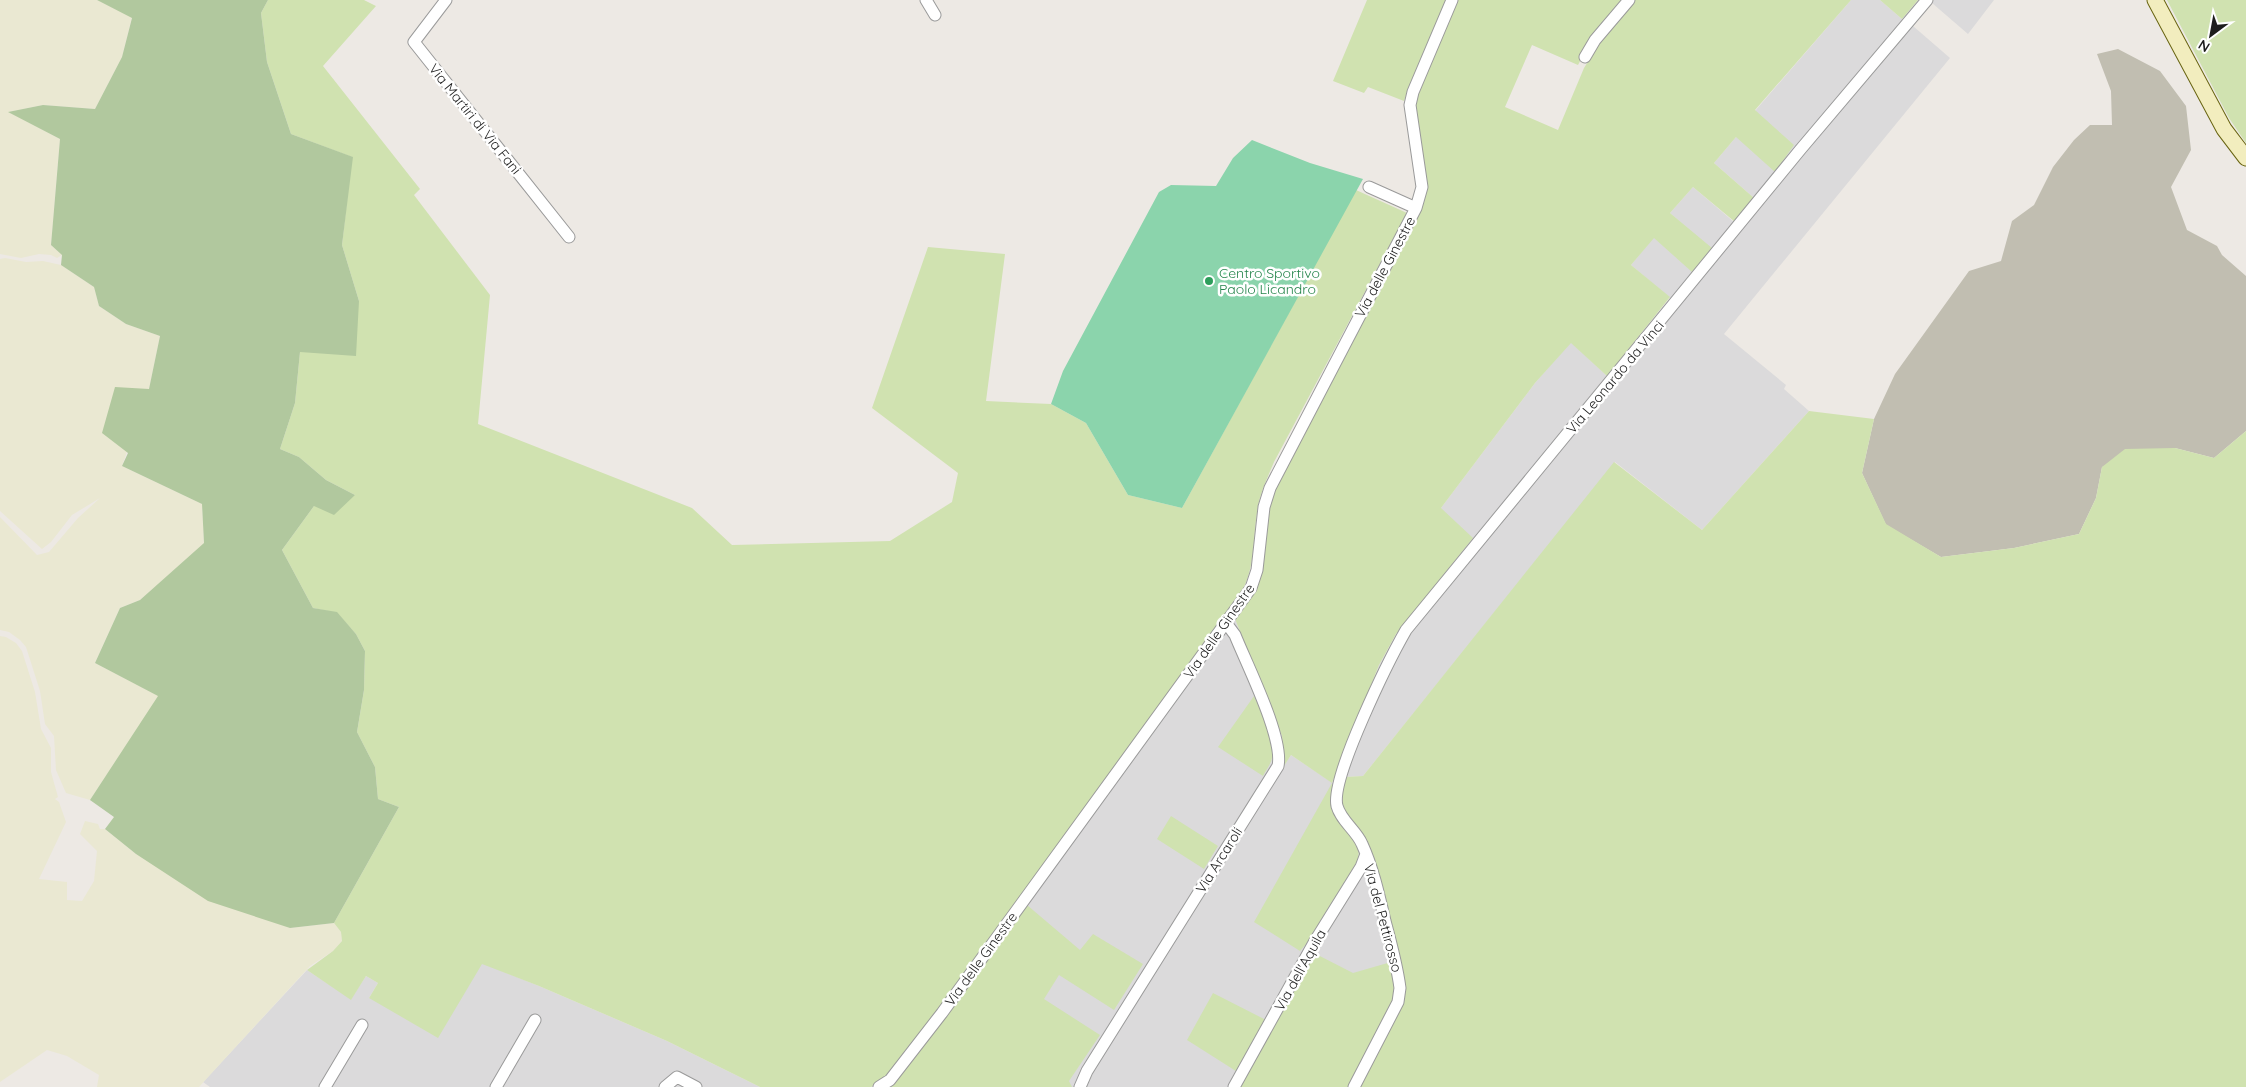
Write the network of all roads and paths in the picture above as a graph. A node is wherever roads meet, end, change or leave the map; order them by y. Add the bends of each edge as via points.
1 (446, 0) edge
2 (926, 0) edge
3 (1452, 0) edge
4 (1629, 0) edge
5 (1927, 0) edge
6 (2155, 0) edge
7 (935, 14) dead end
8 (1585, 57) dead end
9 (2246, 158) edge
10 (1369, 187) dead end
11 (1416, 208) junction
12 (569, 237) dead end
13 (1226, 623) junction
14 (1340, 778) joint
15 (1366, 854) junction
16 (1351, 882) junction
17 (1376, 882) junction
18 (535, 1020) dead end
19 (362, 1025) dead end
20 (888, 1084) edge
21 (325, 1087) edge
22 (496, 1087) edge
23 (665, 1087) edge
24 (696, 1087) edge
25 (879, 1087) edge
26 (1080, 1087) edge
27 (1234, 1087) edge
28 (1354, 1087) edge

1 - 12 street, Via Martiri di Via Fani via 414,42
2 - 7 street
3 - 11 street, Via delle Ginestre via 1420,73 1410,105 1422,187
4 - 8 street
5 - 14 street, Via Leonardo da Vinci via 1406,630 1377,684
6 - 9 main road via 2224,129
10 - 11 street
11 - 13 street, Via delle Ginestre via 1282,463 1264,507 1255,579
13 - 20 street, Via delle Ginestre
13 - 26 street, Via Arcaroli via 1235,635 1277,738 1278,766
14 - 15 street, Via del Pettirosso via 1337,805
15 - 16 street, Via dell'Aquila
15 - 17 street, Via del Pettirosso
16 - 17 street via 1363,878
16 - 27 street, Via dell'Aquila
17 - 28 street, Via del Pettirosso via 1400,988 1398,1002
18 - 22 street
19 - 21 street
20 - 25 street, Via delle Ginestre
23 - 24 street via 677,1077

